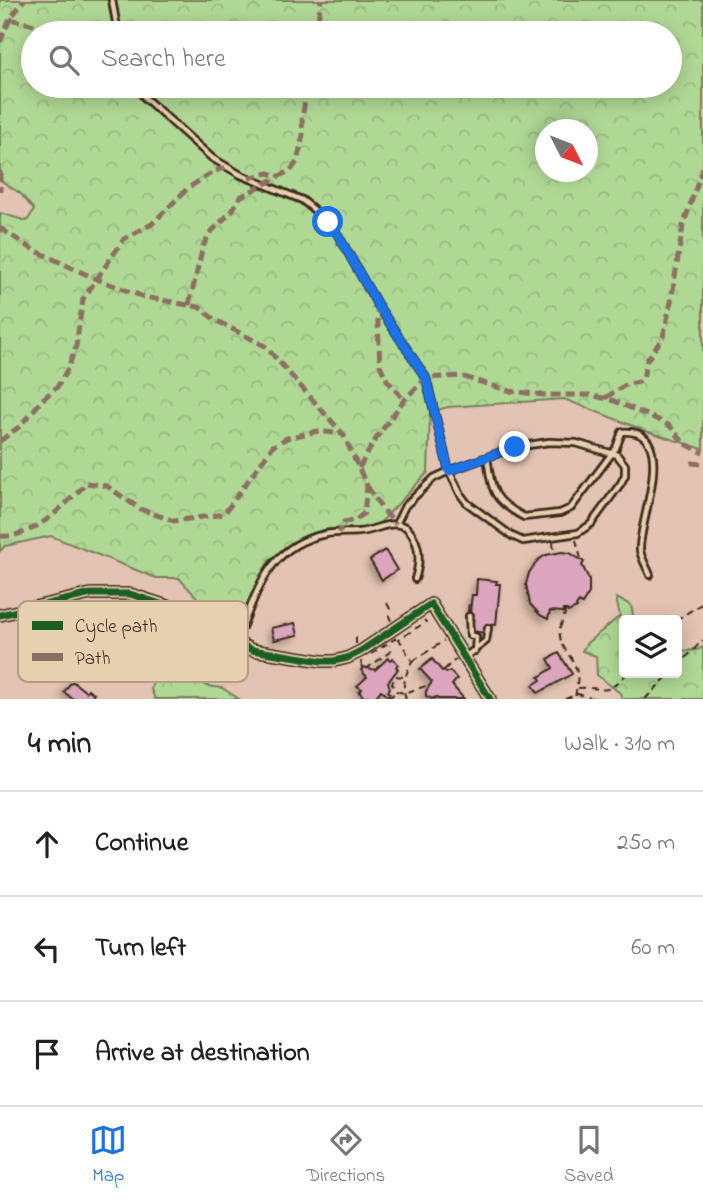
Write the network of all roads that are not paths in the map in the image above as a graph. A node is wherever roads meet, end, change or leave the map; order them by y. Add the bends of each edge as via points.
1 (111, 0) edge
2 (115, 21) edge
3 (145, 98) edge
4 (612, 454) junction
5 (487, 457) junction
6 (449, 471) junction
7 (396, 524) junction
8 (650, 575) dead end
9 (415, 579) dead end
10 (61, 601) edge
11 (152, 601) edge
12 (18, 611) edge
13 (248, 614) edge
14 (0, 615) edge
15 (470, 616) dead end
16 (488, 628) dead end
17 (248, 648) edge
18 (475, 651) junction
19 (462, 657) junction
20 (490, 699) edge

1 - 2 lane
3 - 6 lane via 212,158 302,200 328,222 426,378
4 - 5 lane via 565,442 526,444
4 - 5 lane via 571,509 524,517 494,495
4 - 6 lane via 624,462 625,475 587,528 528,541 512,536 467,503
4 - 8 lane via 622,432 645,439 651,453 652,485 640,550
5 - 6 lane
6 - 7 lane via 415,494
7 - 9 lane via 406,527 415,538 419,562
7 - 13 lane via 329,533 298,544 270,568
10 - 11 street via 91,594 130,594
12 - 14 street
15 - 18 lane
16 - 18 lane via 486,641
17 - 19 street via 307,659 347,658 431,604
18 - 19 lane
19 - 20 street

